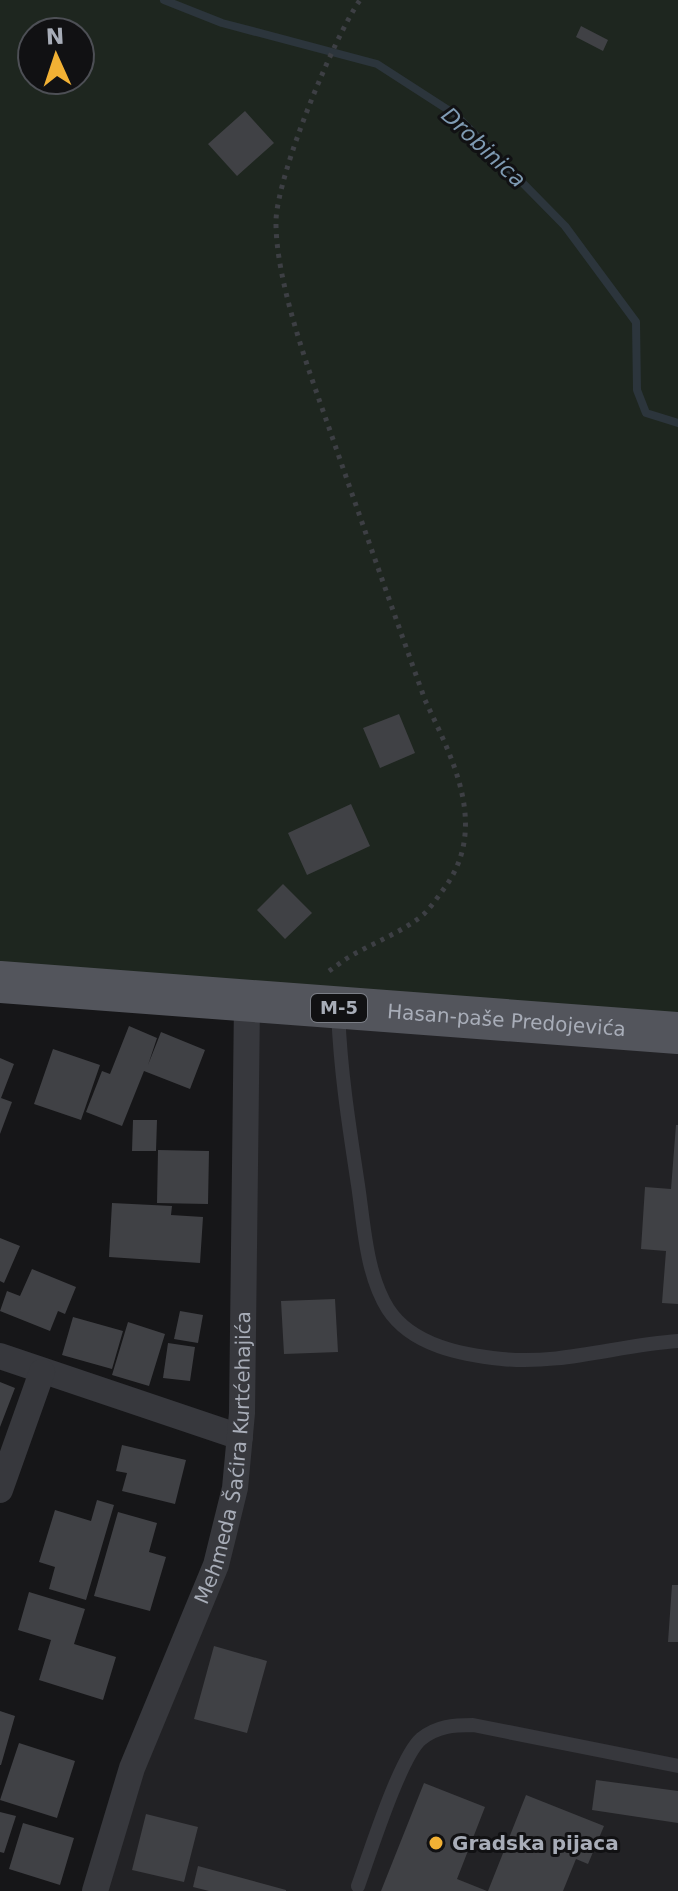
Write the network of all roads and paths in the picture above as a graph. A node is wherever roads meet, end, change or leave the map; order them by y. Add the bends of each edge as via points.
1 (360, 0) edge
2 (0, 982) edge
3 (247, 1002) junction
4 (320, 1007) junction
5 (678, 1033) edge
6 (678, 1341) edge
7 (0, 1356) edge
8 (42, 1372) junction
9 (240, 1437) junction
10 (0, 1490) edge
11 (678, 1766) edge
12 (358, 1886) dead end
13 (95, 1891) edge

1 - 4 path via 345,22 283,183 277,245 310,373 463,793 465,842 451,879 426,913 327,972
2 - 3 main road, Hasan-paše Predojevića / M-5
3 - 4 main road, Hasan-paše Predojevića / M-5
3 - 9 street, Mehmeda Šaćira Kurtćehajića
4 - 5 main road, Hasan-paše Predojevića / M-5
4 - 6 lane via 340,1061 370,1258 389,1311 410,1331 449,1351 505,1359 563,1358
7 - 8 street
8 - 9 street
8 - 10 street
9 - 13 street, Mehmeda Šaćira Kurtćehajića via 235,1488 216,1565 132,1768
11 - 12 lane via 473,1725 435,1729 406,1760

